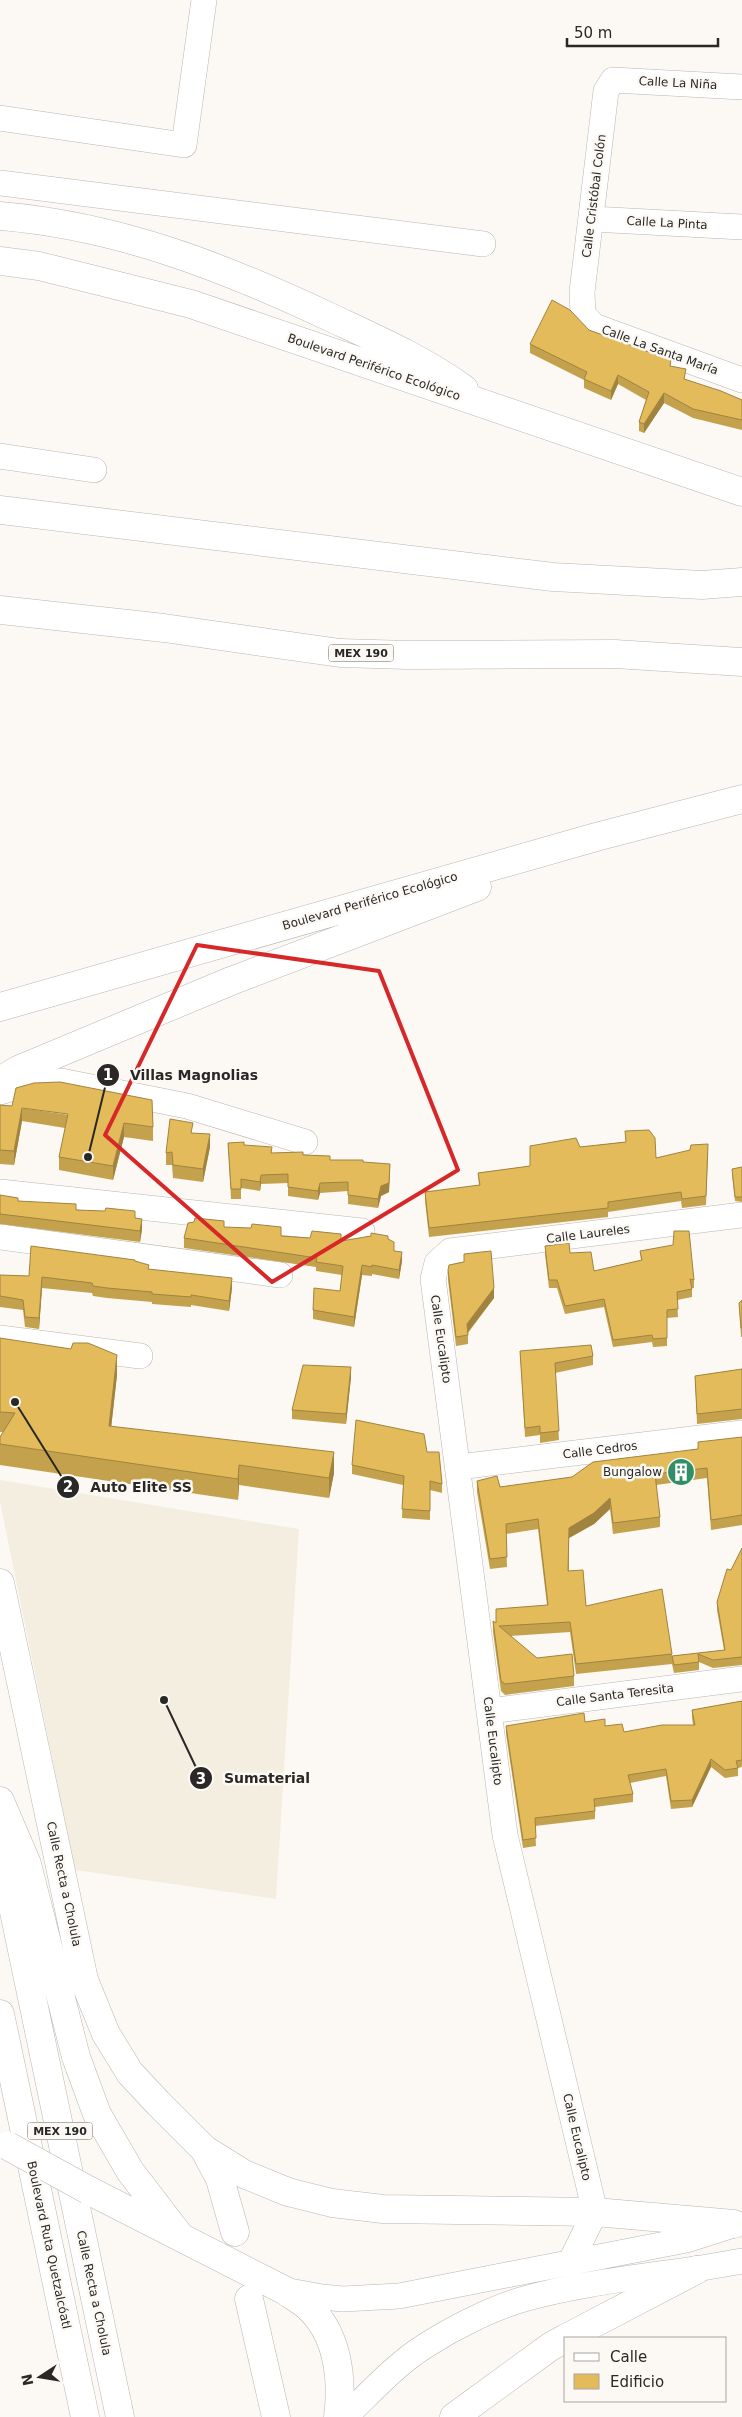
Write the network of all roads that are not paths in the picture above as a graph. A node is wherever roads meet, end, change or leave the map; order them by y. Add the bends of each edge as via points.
1 (204, 0) edge
2 (613, 80) joint
3 (742, 87) edge
4 (0, 118) edge
5 (0, 183) edge
6 (0, 216) edge
7 (592, 219) junction
8 (742, 227) edge
9 (483, 244) dead end
10 (0, 261) edge
11 (583, 314) joint
12 (742, 380) edge
13 (487, 406) junction
14 (0, 456) edge
15 (94, 470) dead end
16 (740, 492) edge
17 (0, 510) edge
18 (742, 582) edge
19 (0, 610) edge
20 (733, 662) edge
21 (742, 791) edge
22 (730, 802) edge
23 (596, 837) junction
24 (0, 1007) edge
25 (0, 1081) edge
26 (0, 1092) edge
27 (305, 1142) dead end
28 (0, 1192) edge
29 (742, 1215) edge
30 (362, 1231) dead end
31 (0, 1237) edge
32 (437, 1263) joint
33 (280, 1275) dead end
34 (0, 1338) edge
35 (140, 1356) dead end
36 (742, 1433) edge
37 (458, 1467) junction
38 (0, 1583) edge
39 (742, 1679) edge
40 (489, 1711) junction
41 (0, 1801) edge
42 (0, 1845) edge
43 (0, 2014) edge
44 (4, 2145) edge
45 (204, 2149) junction
46 (595, 2212) junction
47 (738, 2224) edge
48 (235, 2232) dead end
49 (179, 2235) junction
50 (571, 2261) junction
51 (742, 2261) edge
52 (696, 2270) junction
53 (284, 2290) junction
54 (249, 2299) dead end
55 (568, 2337) edge
56 (564, 2339) edge
57 (85, 2417) edge
58 (120, 2417) edge
59 (276, 2417) edge
60 (338, 2417) edge
61 (345, 2417) edge
62 (454, 2417) edge

1 - 4 street via 184,145
2 - 3 street, Calle La Niña
2 - 7 street, Calle Cristóbal Colón via 606,91
5 - 9 street
6 - 13 main road via 96,230 212,265 419,360
7 - 8 street, Calle La Pinta
7 - 11 street, Calle Cristóbal Colón via 582,292
10 - 13 main road, Boulevard Periférico Ecológico via 39,266 191,304
11 - 12 street, Calle La Santa María via 594,326
13 - 16 main road, Boulevard Periférico Ecológico
14 - 15 street
17 - 18 main road via 553,577 702,585
19 - 20 main road, MEX 190 via 164,628 340,653 615,654
21 - 22 main road, Boulevard Periférico Ecológico
22 - 23 main road, Boulevard Periférico Ecológico
23 - 24 main road, Boulevard Periférico Ecológico
23 - 25 main road via 510,876 231,981 18,1070
26 - 27 street via 32,1082 61,1080 187,1106
28 - 30 street
29 - 32 street, Calle Laureles via 450,1251
31 - 33 street
32 - 37 street, Calle Eucalipto via 433,1279
34 - 35 street
36 - 37 street, Calle Cedros
37 - 40 street, Calle Eucalipto
38 - 45 main road, Calle Recta a Cholula via 84,1980 106,2034 130,2072
39 - 40 street, Calle Santa Teresita
40 - 46 street, Calle Eucalipto via 505,1835
41 - 49 main road via 27,1864 76,2057 97,2114 130,2171
42 - 58 main road, Calle Recta a Cholula / MEX 190
43 - 57 main road, Boulevard Ruta Quetzalcóatl / MEX 190
44 - 49 main road, bridge
45 - 46 main road via 244,2174 288,2192 332,2203 383,2209
45 - 48 main road via 220,2179
46 - 47 main road
46 - 50 street
47 - 50 street via 686,2240
49 - 53 main road
50 - 53 street via 399,2296 322,2298
51 - 52 street
52 - 55 main road
52 - 61 street via 579,2286 523,2299 424,2346
53 - 60 main road via 307,2306 331,2341 340,2383
54 - 59 main road
56 - 62 main road

